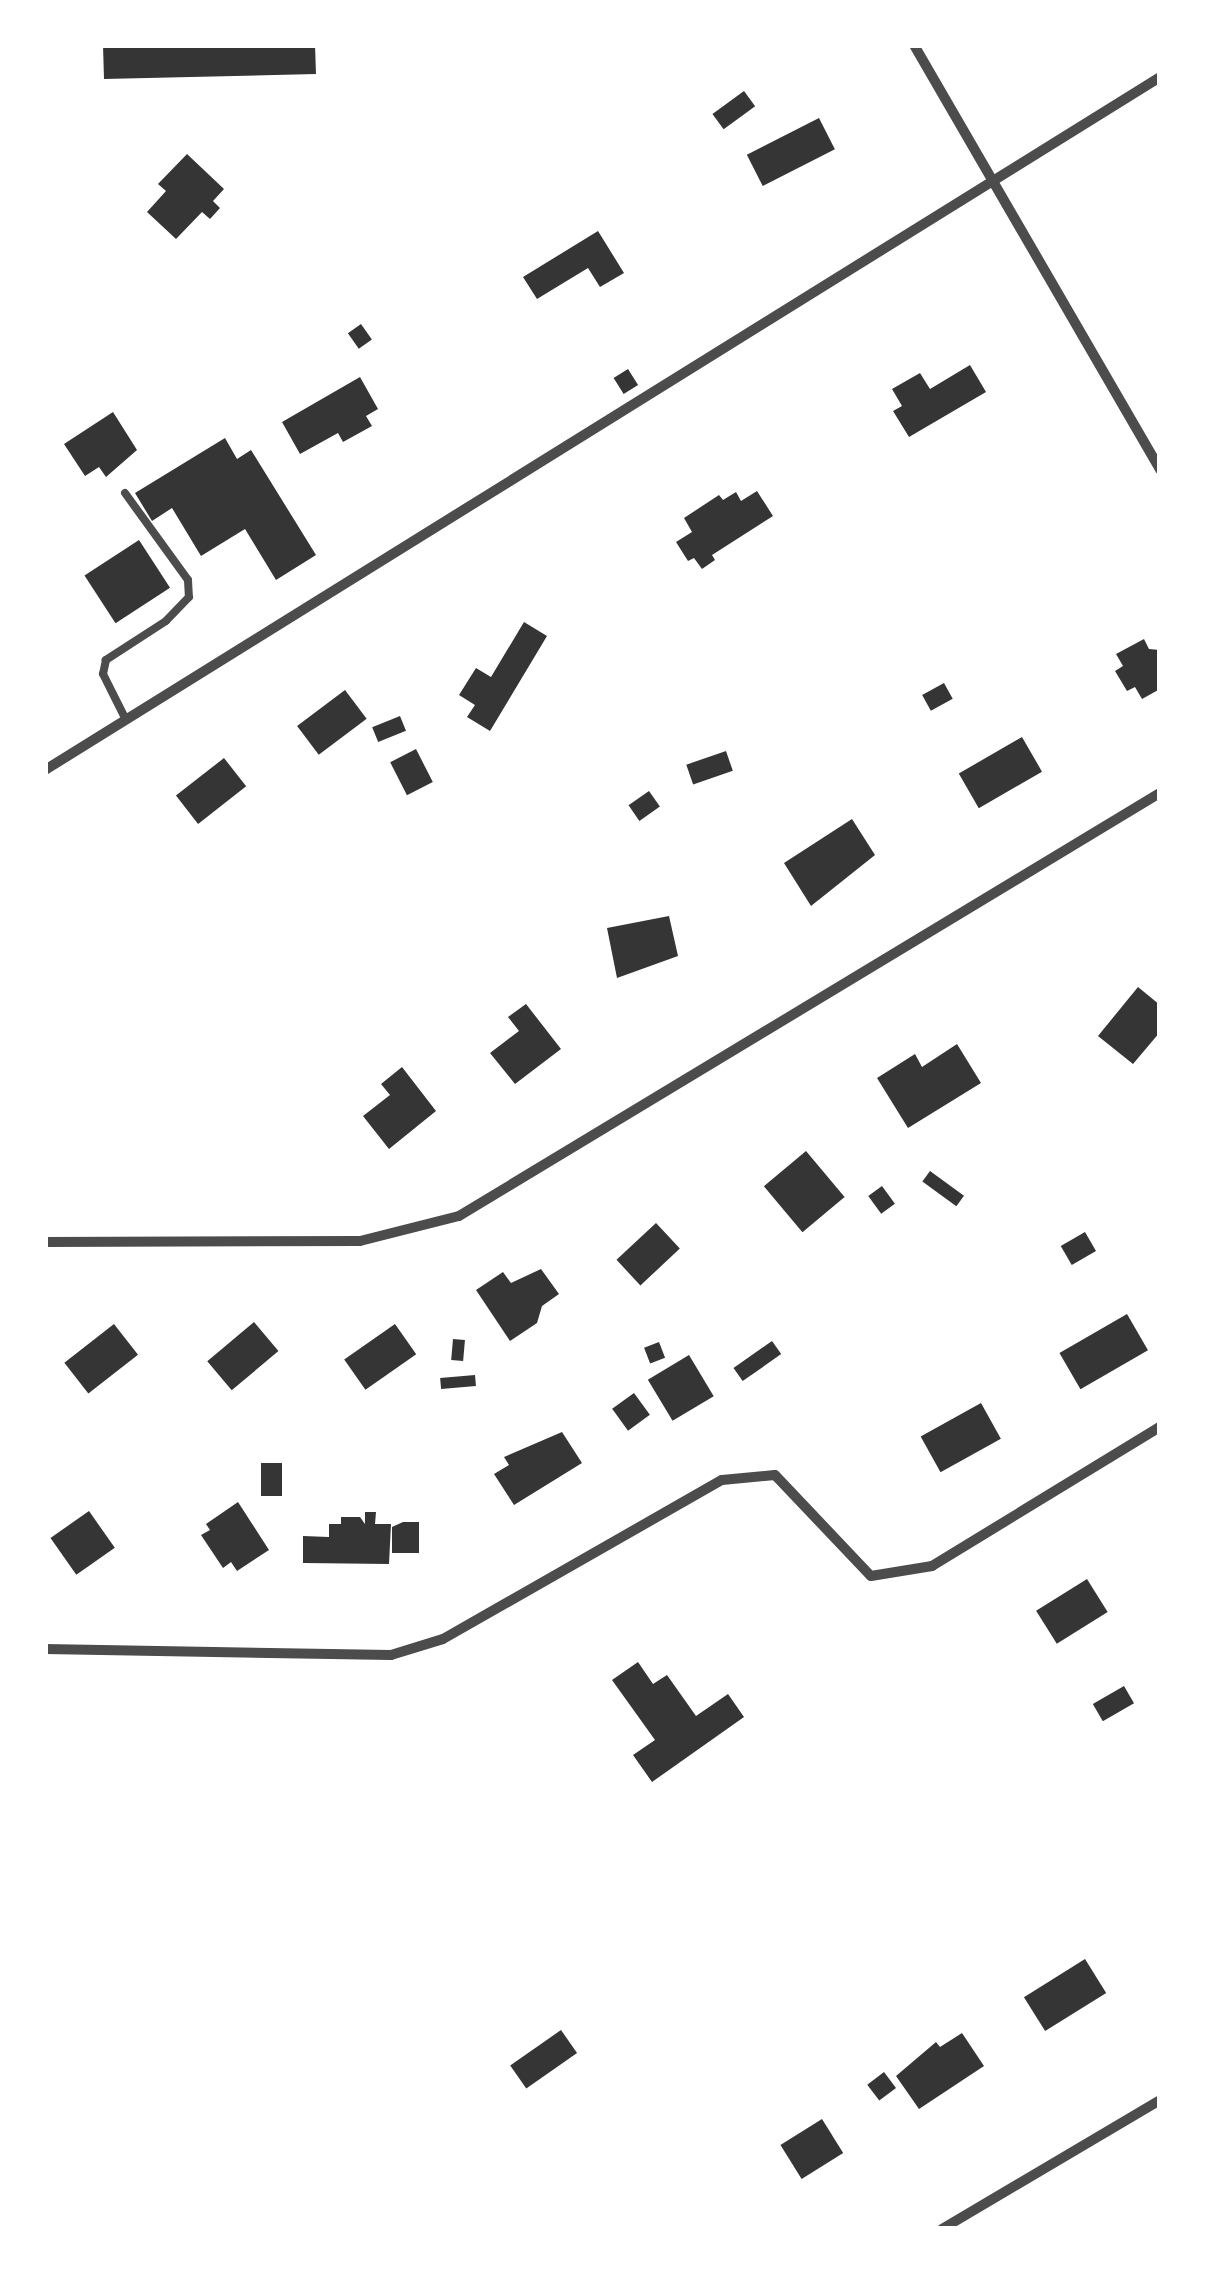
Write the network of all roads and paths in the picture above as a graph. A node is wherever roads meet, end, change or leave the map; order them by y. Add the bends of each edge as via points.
1 (914, 45) edge
2 (1160, 77) edge
3 (997, 179) junction
4 (1160, 470) edge
5 (125, 493) dead end
6 (126, 720) junction
7 (45, 770) edge
8 (1160, 793) edge
9 (45, 1242) edge
10 (1160, 1427) edge
11 (45, 1648) edge
12 (1158, 2105) edge
13 (942, 2229) edge

1 - 3 street
2 - 3 street
3 - 4 street
3 - 6 street
5 - 6 lane via 188,580 189,597 166,621 106,660 103,674
6 - 7 street
8 - 9 street via 459,1216 360,1241
10 - 11 street via 932,1566 872,1576 775,1475 740,1478 722,1480 443,1640 391,1654
12 - 13 street

